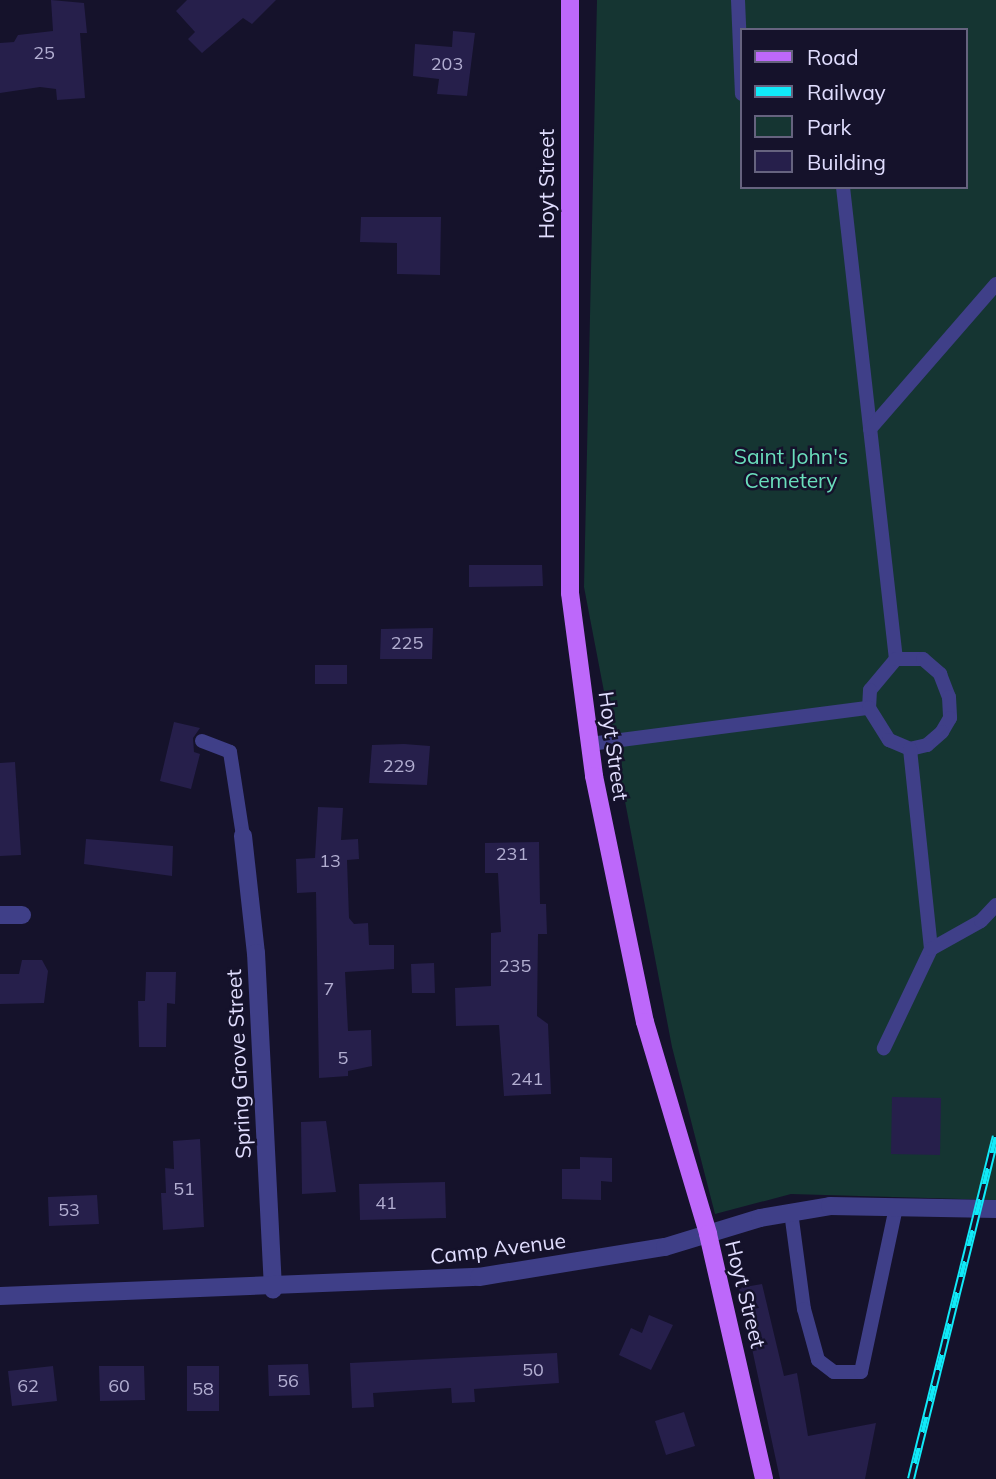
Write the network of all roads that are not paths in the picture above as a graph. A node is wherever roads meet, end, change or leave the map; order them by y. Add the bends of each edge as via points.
1 (570, 0) edge
2 (738, 0) edge
3 (740, 46) edge
4 (843, 189) edge
5 (996, 284) edge
6 (870, 429) junction
7 (896, 659) junction
8 (869, 708) junction
9 (202, 741) dead end
10 (590, 744) junction
11 (910, 749) junction
12 (243, 836) joint
13 (996, 905) edge
14 (0, 915) edge
15 (22, 915) dead end
16 (931, 949) junction
17 (884, 1048) dead end
18 (896, 1207) junction
19 (996, 1209) edge
20 (791, 1212) junction
21 (708, 1234) junction
22 (273, 1290) junction
23 (0, 1296) edge
24 (764, 1479) edge

1 - 10 main road, Hoyt Street via 570,593
2 - 3 lane
4 - 6 lane
5 - 6 lane
6 - 7 lane
7 - 8 lane via 870,690
7 - 11 lane via 923,659 940,674 949,697 950,718 942,732 927,745
8 - 10 lane
8 - 11 lane via 889,740
9 - 12 lane via 230,752
10 - 21 main road, Hoyt Street via 645,1022
11 - 16 lane
12 - 22 street, Spring Grove Street via 256,953
13 - 16 lane via 981,921
14 - 15 street
16 - 17 lane
18 - 19 street, Camp Avenue
18 - 20 street, Camp Avenue
18 - 20 lane via 861,1372 834,1372 818,1360 804,1309
20 - 21 street, Camp Avenue
21 - 22 street, Camp Avenue via 665,1247 479,1277
21 - 24 main road, Hoyt Street
22 - 23 street, Camp Avenue

